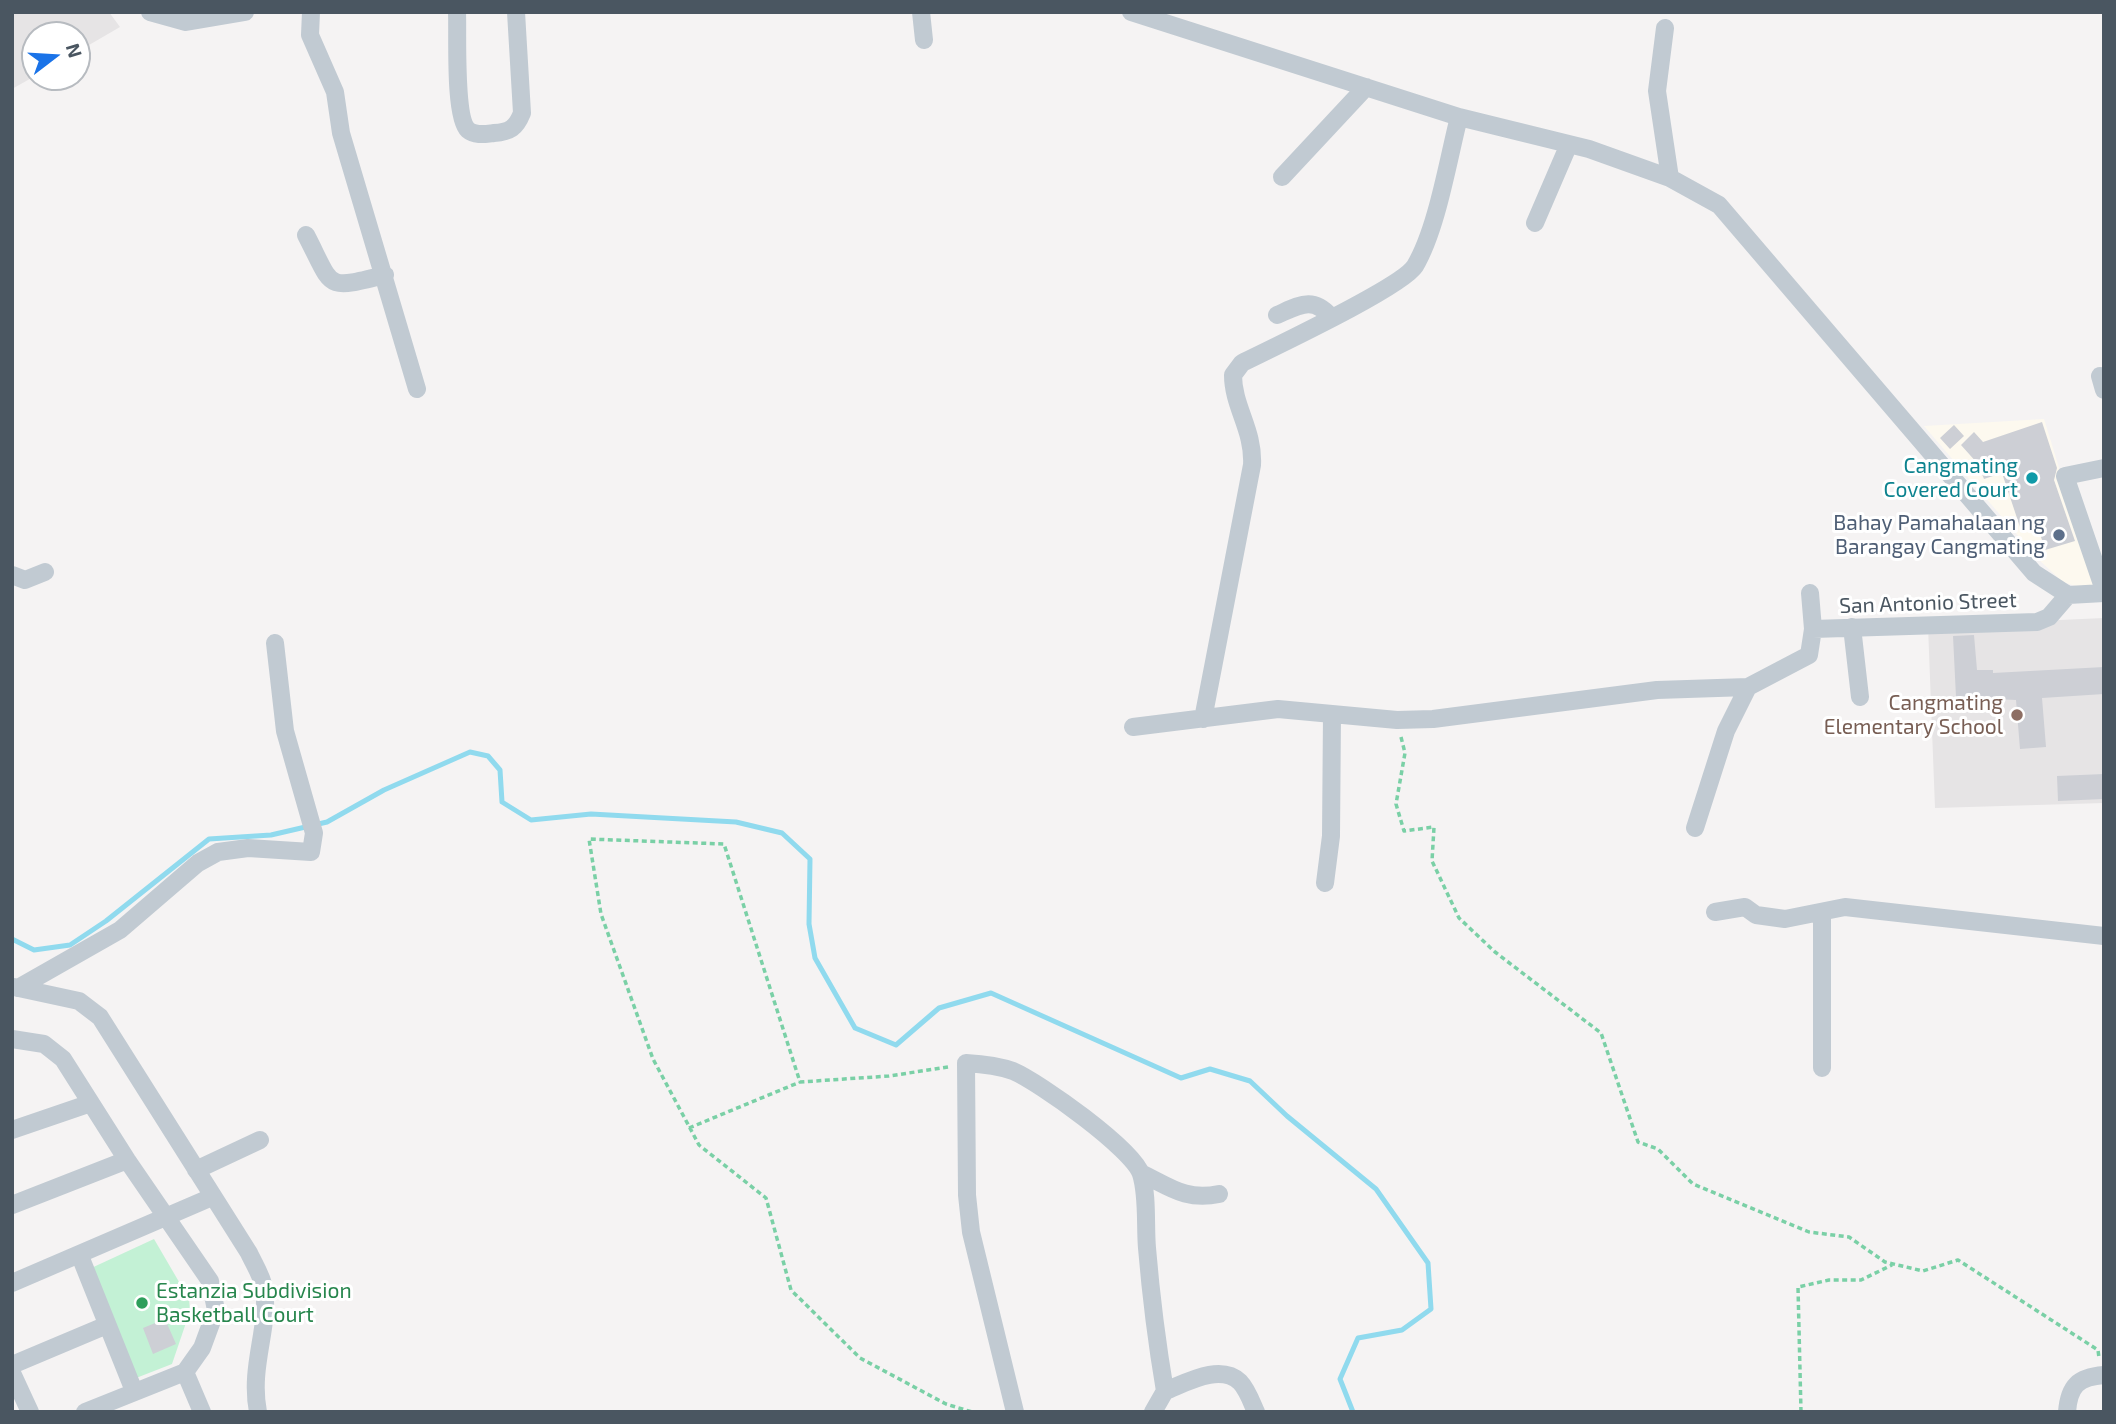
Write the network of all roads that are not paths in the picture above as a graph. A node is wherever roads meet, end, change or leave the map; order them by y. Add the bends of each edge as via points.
1 (150, 12) edge
2 (245, 12) edge
3 (311, 12) edge
4 (457, 12) edge
5 (516, 12) edge
6 (920, 12) edge
7 (1131, 12) edge
8 (1665, 28) dead end
9 (923, 40) dead end
10 (1366, 87) junction
11 (1459, 117) junction
12 (1569, 144) junction
13 (1282, 177) dead end
14 (1670, 178) junction
15 (1535, 223) dead end
16 (306, 235) dead end
17 (385, 275) junction
18 (1277, 315) dead end
19 (1331, 317) junction
20 (417, 389) dead end
21 (2104, 468) edge
22 (45, 572) dead end
23 (12, 575) edge
24 (2104, 592) edge
25 (1810, 593) dead end
26 (2068, 595) junction
27 (1852, 627) junction
28 (1813, 629) junction
29 (275, 643) dead end
30 (1748, 687) junction
31 (1860, 697) dead end
32 (1332, 714) junction
33 (1203, 719) junction
34 (1133, 727) dead end
35 (1695, 828) dead end
36 (1325, 883) dead end
37 (1715, 912) dead end
38 (1822, 913) junction
39 (2104, 936) edge
40 (15, 987) edge
41 (12, 1039) edge
42 (1822, 1068) dead end
43 (91, 1104) junction
44 (12, 1130) edge
45 (260, 1140) dead end
46 (127, 1160) junction
47 (196, 1170) junction
48 (1141, 1173) junction
49 (1219, 1194) dead end
50 (212, 1197) junction
51 (12, 1205) edge
52 (168, 1217) junction
53 (80, 1256) junction
54 (12, 1283) edge
55 (107, 1325) junction
56 (12, 1365) edge
57 (185, 1372) junction
58 (12, 1373) edge
59 (2103, 1374) edge
60 (134, 1391) junction
61 (1165, 1391) junction
62 (115, 1406) edge
63 (30, 1412) edge
64 (85, 1412) edge
65 (202, 1412) edge
66 (258, 1412) edge
67 (1015, 1412) edge
68 (1153, 1412) edge
69 (1256, 1412) edge
70 (2067, 1412) edge

1 - 2 street via 186,22
3 - 17 street via 310,35 335,92 341,133
4 - 5 street via 460,109 465,128 474,134 506,132 516,126 522,113
6 - 9 street
7 - 10 street
8 - 14 street via 1657,91
10 - 11 street
10 - 13 street
11 - 12 street
11 - 19 street via 1439,197 1414,268
12 - 14 street
12 - 15 street
14 - 26 street via 1719,205 2034,573
16 - 17 street via 334,284
17 - 20 street
18 - 19 street via 1307,301 1317,303
19 - 33 street via 1242,363 1233,375 1251,436 1252,457
21 - 24 street via 2065,476
22 - 23 street via 25,580
24 - 26 street
25 - 28 street, San Antonio Street
26 - 27 street, San Antonio Street via 2049,617 2037,622
27 - 28 street, San Antonio Street
27 - 31 street
28 - 30 street via 1809,655
29 - 40 street via 285,731 314,833 311,852 248,848 218,852 198,863 120,930
30 - 32 street via 1657,690 1488,713 1396,720
30 - 35 street via 1726,731
32 - 33 street via 1278,709
32 - 36 street via 1331,836
33 - 34 street
37 - 38 street via 1745,907 1756,915 1785,919
38 - 39 street via 1845,907
38 - 42 street
40 - 47 street via 79,1002 100,1017
41 - 43 street via 44,1044 63,1059
43 - 44 street
43 - 46 street
45 - 47 street
46 - 51 street
46 - 52 street
47 - 50 street
48 - 49 street via 1188,1196
48 - 61 street
48 - 67 street via 1111,1139 1031,1080 1012,1070 966,1063 971,1232
50 - 52 street
50 - 66 street via 249,1253 263,1285 266,1307 256,1355
52 - 53 street
52 - 57 street via 210,1281 216,1311 202,1348
53 - 54 street
53 - 55 street
55 - 56 street
55 - 60 street
57 - 60 street
57 - 65 street
58 - 63 street
59 - 70 street via 2080,1379 2072,1387
60 - 62 street
61 - 68 street
61 - 69 street via 1210,1374 1229,1374 1242,1383
62 - 64 street

